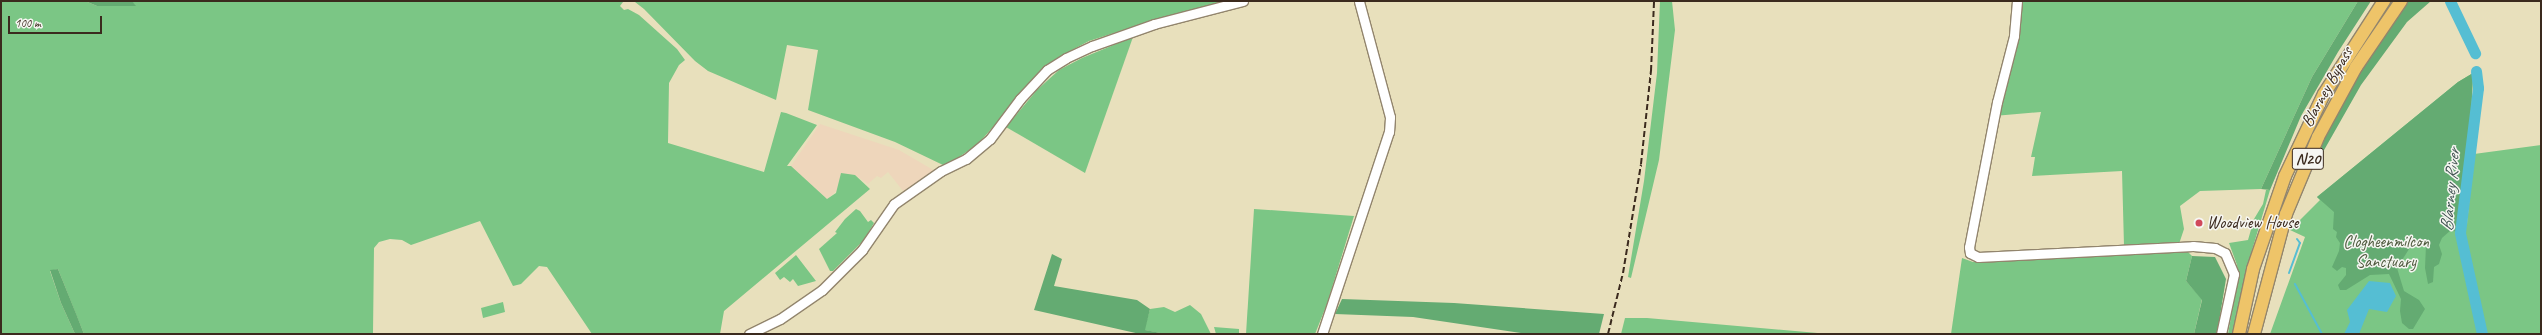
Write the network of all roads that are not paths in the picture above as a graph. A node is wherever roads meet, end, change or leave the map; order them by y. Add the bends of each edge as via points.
1 (1242, 1) edge
2 (1359, 1) edge
3 (2017, 1) edge
4 (2384, 1) edge
5 (2401, 1) edge
6 (749, 334) edge
7 (1322, 334) edge
8 (2221, 334) edge
9 (2239, 334) edge
10 (2254, 334) edge

1 - 6 street via 1092,46 1047,70 1020,99 990,139 966,158 941,171 894,204 862,250 822,290 780,319
2 - 7 street via 1390,117 1389,132
3 - 8 street via 2014,36 1997,102 1969,246 1970,253 1978,256 2193,246 2215,248 2226,253 2234,274
4 - 9 highway, Blarney Bypass / N20 via 2324,94 2284,176 2253,269
5 - 10 highway, Blarney Bypass / N20 via 2356,67 2318,137 2286,214

